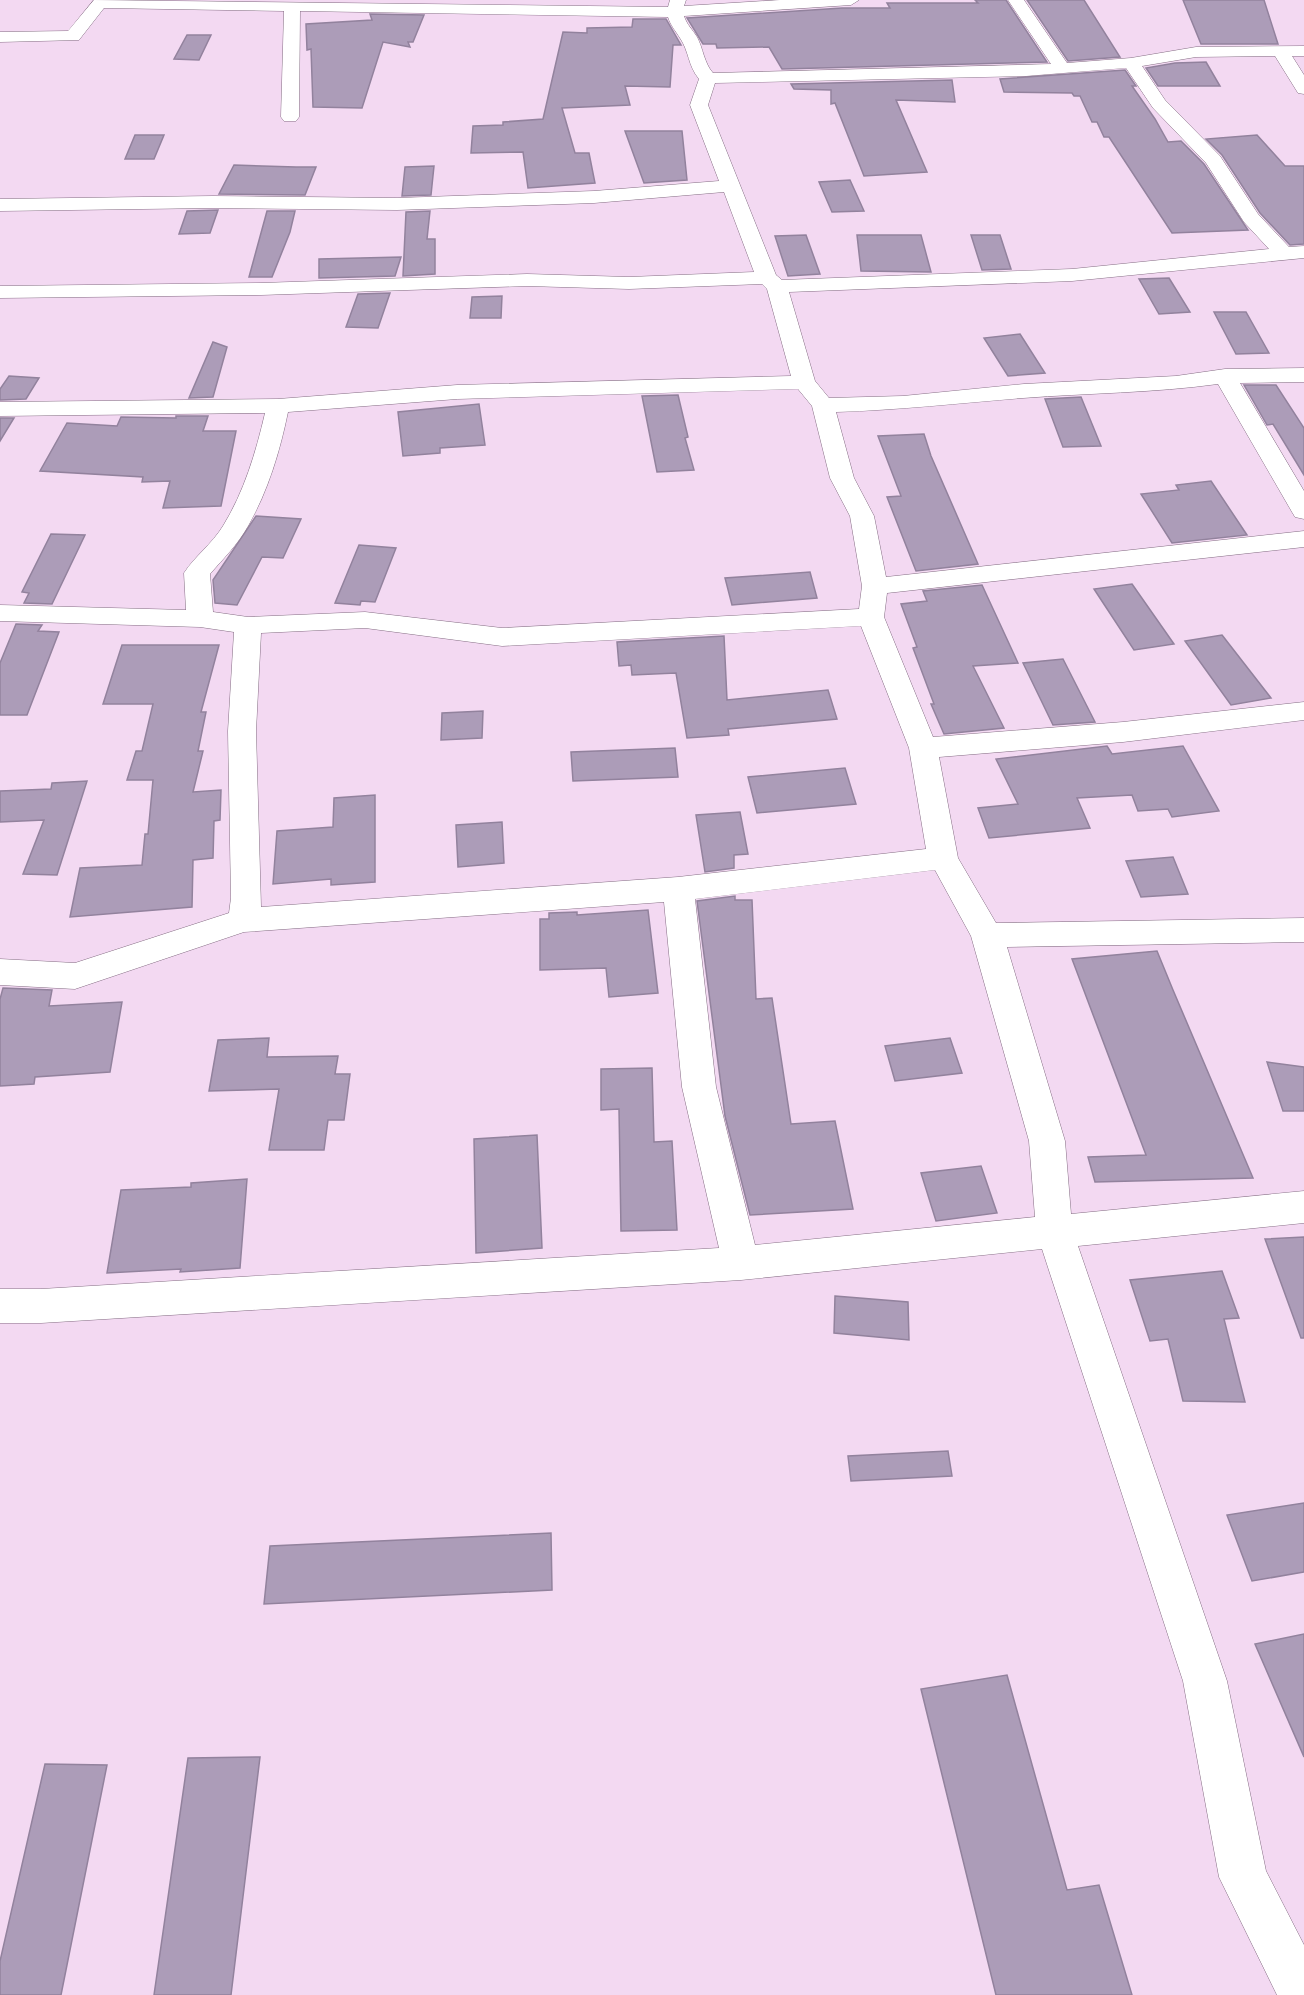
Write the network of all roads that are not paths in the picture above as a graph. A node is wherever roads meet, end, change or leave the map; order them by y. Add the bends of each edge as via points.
1 (851, 0) edge
2 (1016, 0) edge
3 (292, 6) junction
4 (676, 6) edge
5 (0, 37) edge
6 (1280, 50) junction
7 (1304, 51) edge
8 (1131, 63) junction
9 (1063, 69) junction
10 (708, 78) junction
11 (1304, 89) edge
12 (290, 117) dead end
13 (729, 186) junction
14 (0, 205) edge
15 (1282, 252) junction
16 (1304, 252) edge
17 (772, 282) junction
18 (0, 292) edge
19 (1304, 375) edge
20 (1225, 376) junction
21 (813, 393) junction
22 (278, 406) junction
23 (0, 409) edge
24 (1304, 512) edge
25 (1304, 539) edge
26 (873, 601) junction
27 (0, 613) edge
28 (200, 618) junction
29 (248, 625) junction
30 (1304, 711) edge
31 (923, 747) junction
32 (943, 858) junction
33 (678, 889) junction
34 (243, 920) junction
35 (1304, 930) edge
36 (987, 935) junction
37 (0, 972) edge
38 (1304, 1206) edge
39 (1054, 1230) junction
40 (741, 1263) junction
41 (0, 1306) edge
42 (1303, 1995) edge

1 - 4 street
2 - 9 street
3 - 4 street
3 - 5 street via 100,3 73,36
3 - 12 street
4 - 10 street via 680,28
6 - 7 street
6 - 8 street via 1196,52
6 - 11 street
8 - 9 street
8 - 15 street via 1159,104 1213,160 1251,218
9 - 10 street
10 - 13 street via 699,105
13 - 14 street via 594,197 397,204
13 - 17 street
15 - 16 street
15 - 17 street via 1072,275
17 - 18 street via 527,280
17 - 21 street
19 - 20 street
20 - 21 street via 903,403
20 - 24 street
21 - 22 street via 457,392
21 - 26 street via 842,478 862,516
22 - 23 street
22 - 28 street via 257,483 234,528 197,573
25 - 26 street
26 - 29 street via 502,637 365,620
26 - 31 street
27 - 28 street
28 - 29 street
29 - 34 street via 242,731 247,898
30 - 31 street via 1123,732
31 - 32 street
32 - 33 street
32 - 36 street
33 - 34 street
33 - 40 street via 699,1087
34 - 37 street via 75,976
35 - 36 street
36 - 39 street via 1047,1141
38 - 39 street
39 - 40 street
39 - 42 street via 1205,1681 1243,1877
40 - 41 street

